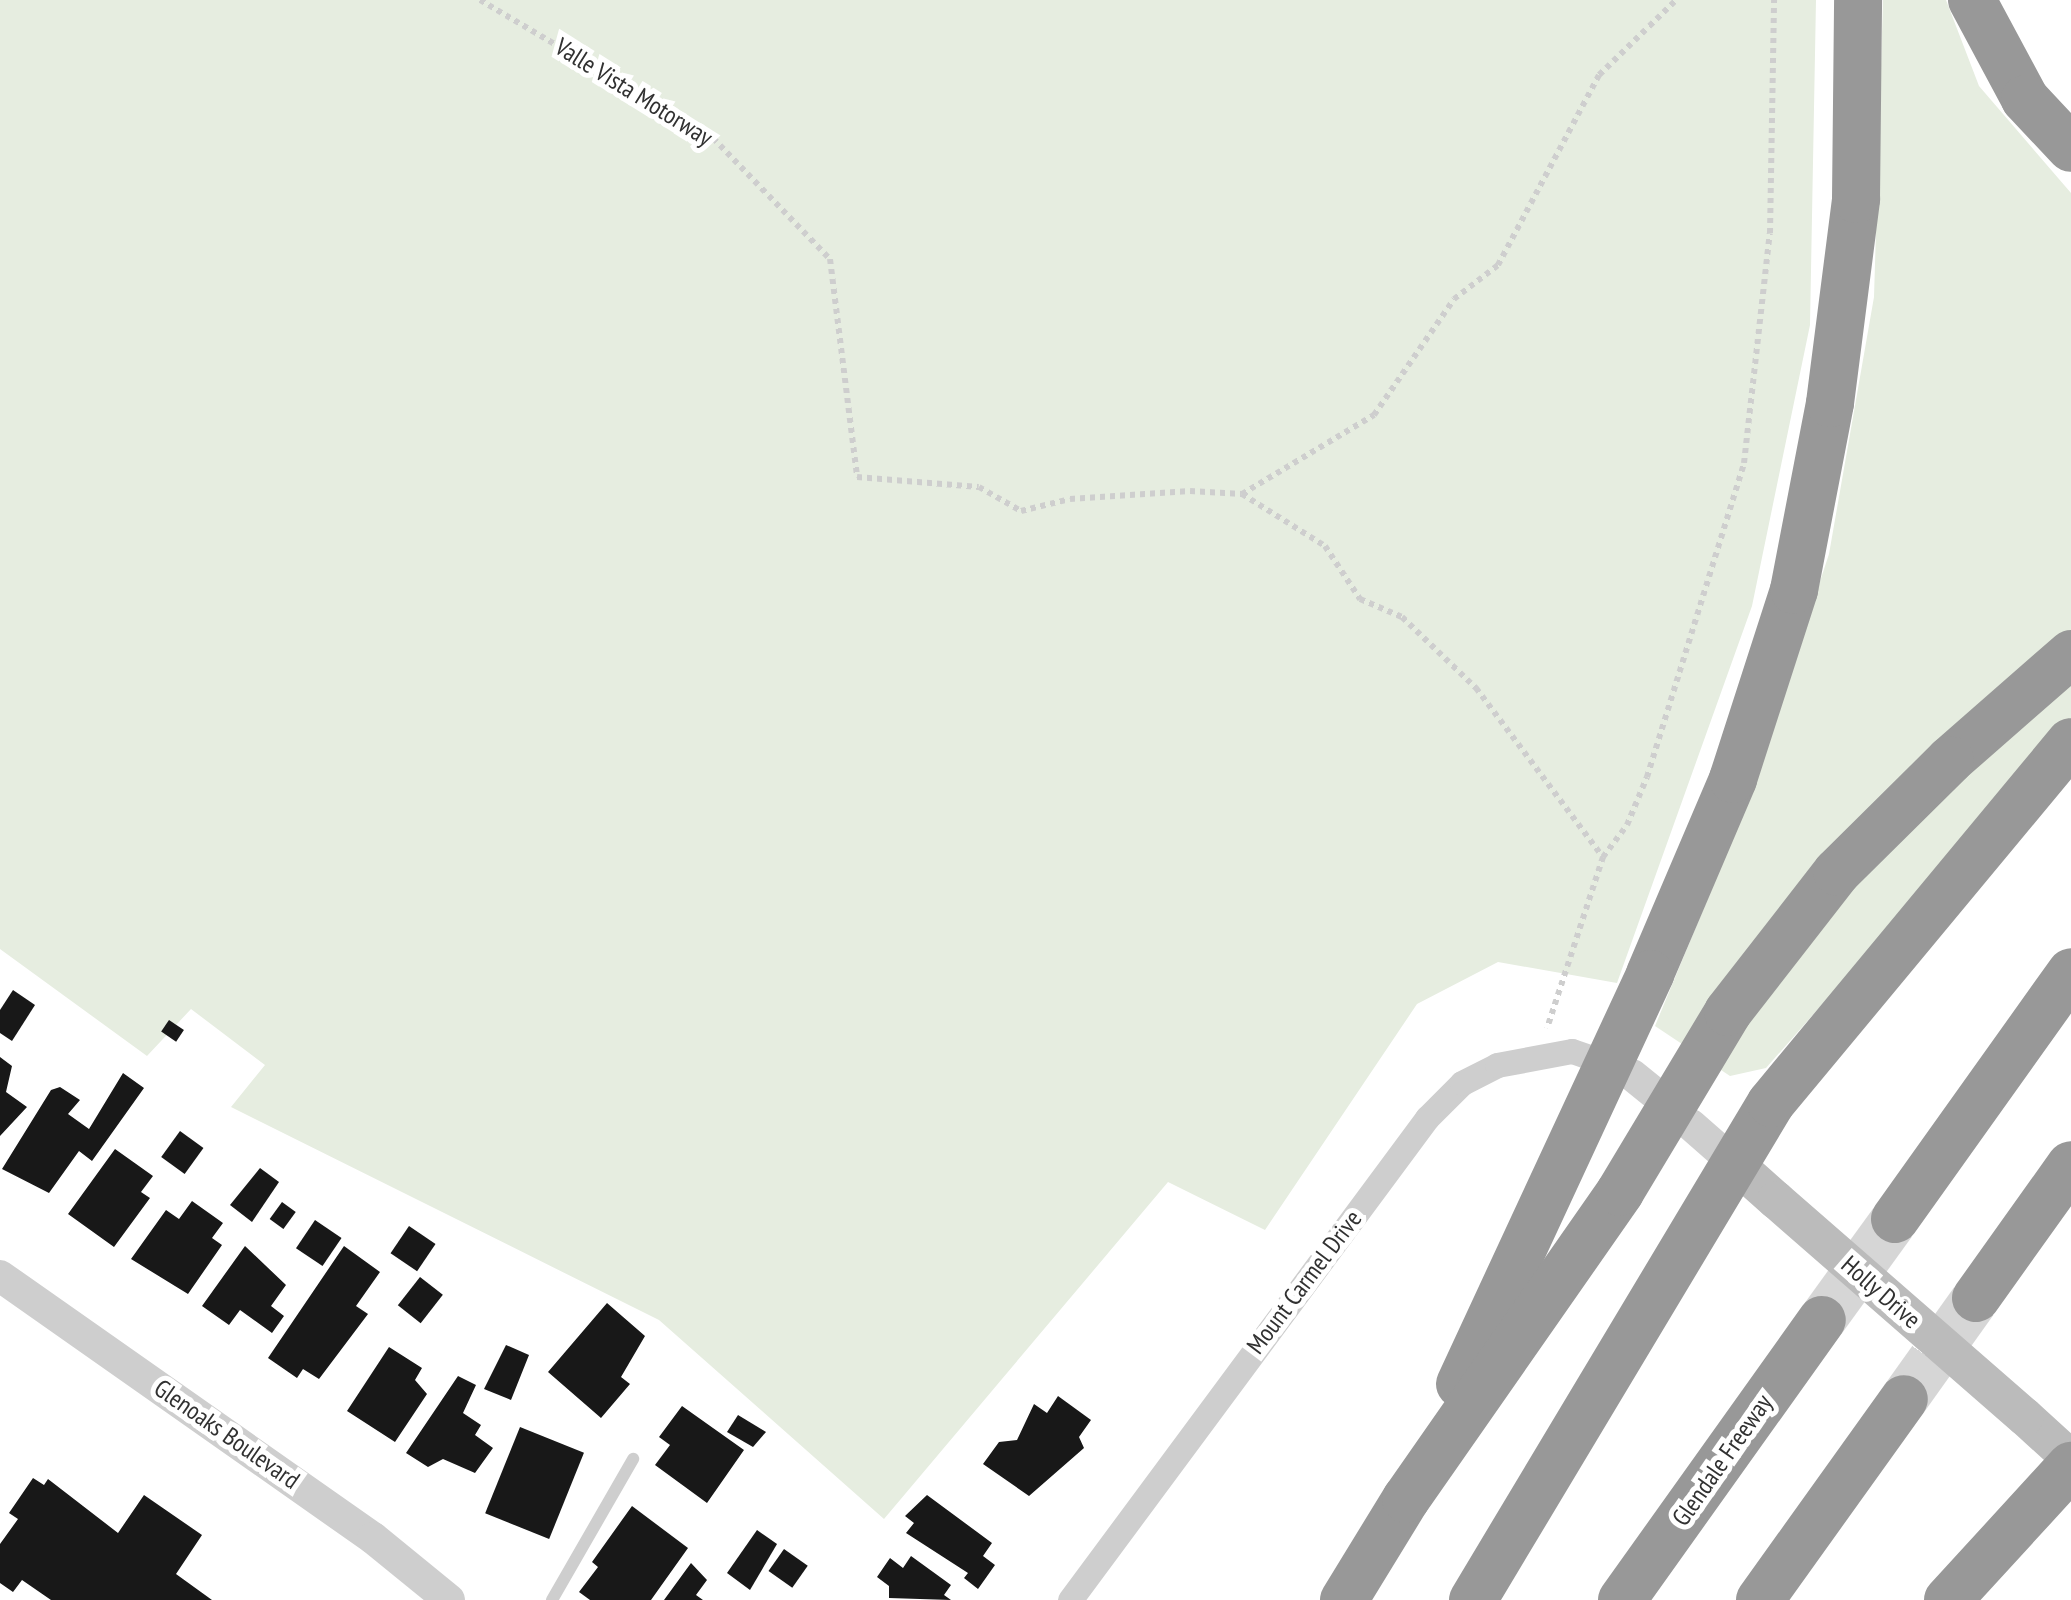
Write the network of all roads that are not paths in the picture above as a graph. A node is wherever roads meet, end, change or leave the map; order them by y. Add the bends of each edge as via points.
1 (1858, 0) edge
2 (1972, 0) edge
3 (2071, 148) edge
4 (2071, 654) edge
5 (2071, 742) edge
6 (2071, 972) edge
7 (1595, 1059) dead end
8 (1691, 1124) dead end
9 (1732, 1161) junction
10 (2071, 1165) edge
11 (1894, 1219) tunnel mouth
12 (0, 1276) edge
13 (1976, 1298) tunnel mouth
14 (1822, 1320) tunnel mouth
15 (1904, 1400) tunnel mouth
16 (633, 1458) dead end
17 (2071, 1462) edge
18 (1406, 1499) junction
19 (439, 1597) edge
20 (552, 1600) edge
21 (1070, 1600) edge
22 (1344, 1600) edge
23 (1473, 1600) edge
24 (1622, 1600) edge
25 (1760, 1600) edge
26 (1948, 1600) edge

1 - 18 highway, bridge via 1856,199 1830,403 1794,590 1733,779 1650,974
2 - 3 highway via 2025,99
4 - 18 highway, bridge via 1950,760 1825,888 1728,1012 1620,1192
5 - 9 highway via 1771,1103
6 - 11 highway
7 - 21 street, Mount Carmel Drive via 1572,1051 1497,1065 1462,1083 1426,1118
8 - 9 street, Holly Drive
9 - 17 main road, Holly Drive, bridge
9 - 23 highway
10 - 13 highway
12 - 19 street, Glenoaks Boulevard via 247,1448
14 - 24 highway, Glendale Freeway
15 - 25 highway
16 - 20 lane
17 - 26 highway
18 - 22 highway

